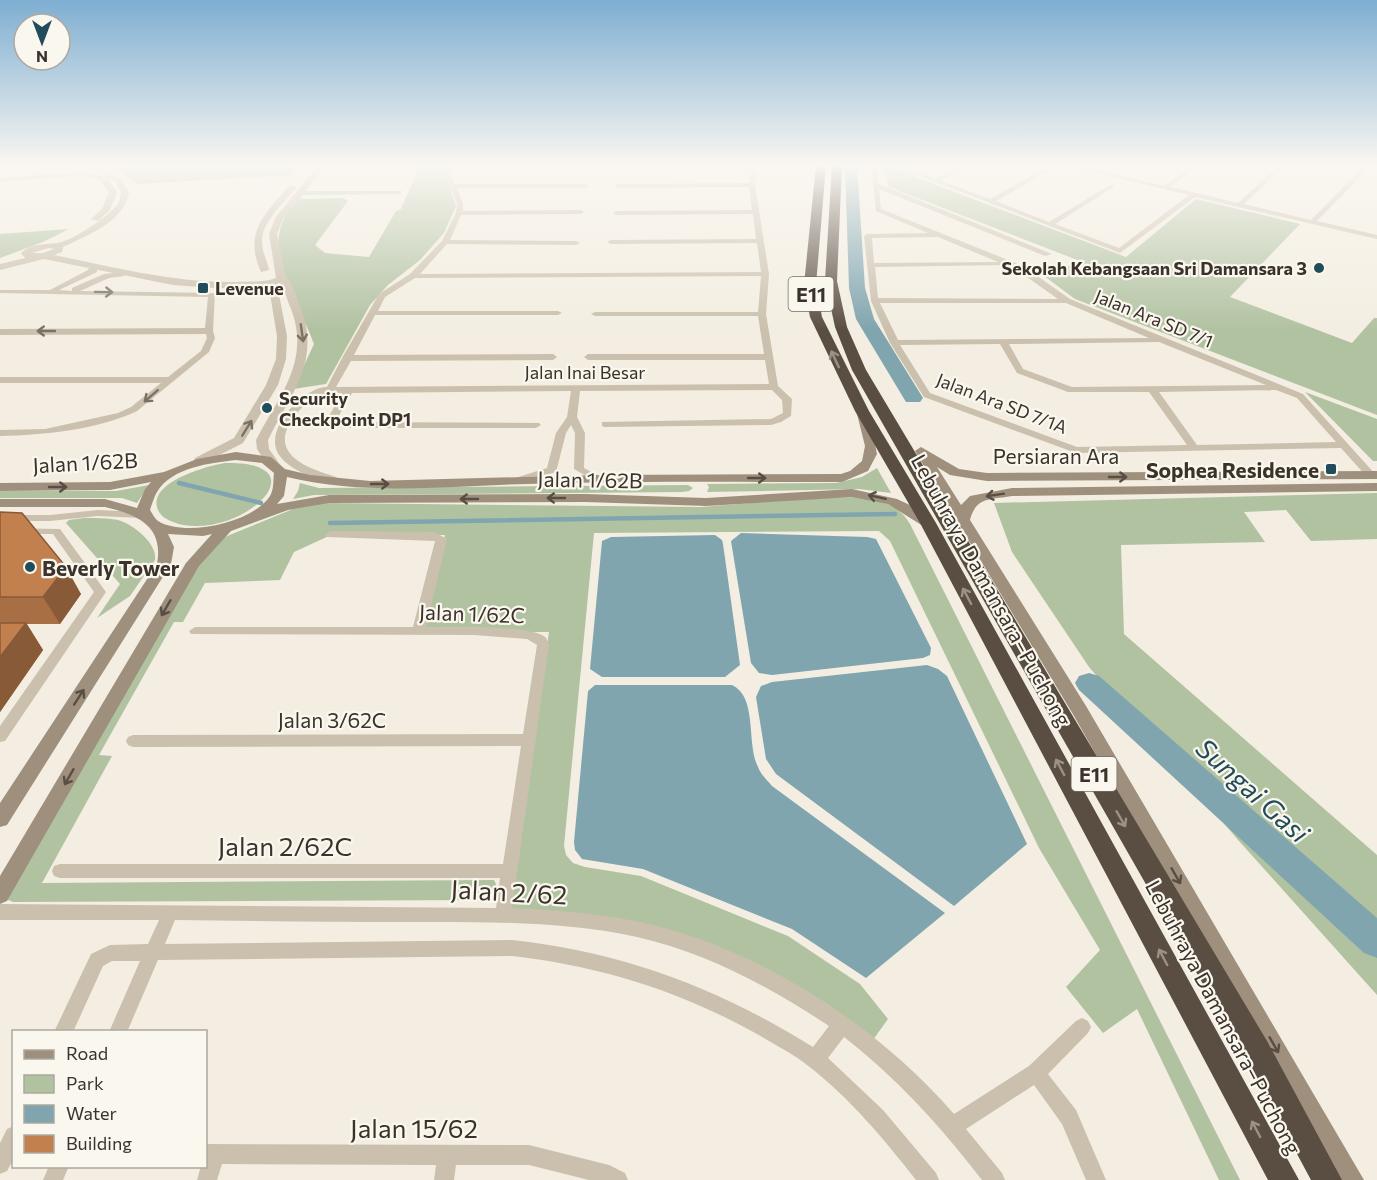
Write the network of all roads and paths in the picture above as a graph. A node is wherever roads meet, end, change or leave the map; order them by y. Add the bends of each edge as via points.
1 (91, 220) edge
2 (106, 220) edge
3 (266, 220) edge
4 (279, 220) edge
5 (456, 220) edge
6 (757, 220) edge
7 (816, 220) edge
8 (834, 220) edge
9 (903, 220) edge
10 (963, 220) edge
11 (1039, 220) edge
12 (1057, 220) edge
13 (1160, 220) edge
14 (1304, 220) edge
15 (1312, 222) joint
16 (1050, 224) junction
17 (939, 235) junction
18 (1373, 236) edge
19 (761, 241) junction
20 (445, 242) junction
21 (611, 242) dead end
22 (576, 243) dead end
23 (44, 245) junction
24 (57, 249) junction
25 (26, 253) junction
26 (1048, 254) dead end
27 (41, 256) junction
28 (0, 261) edge
29 (1010, 264) junction
30 (871, 265) junction
31 (0, 267) edge
32 (93, 267) junction
33 (264, 270) junction
34 (121, 274) junction
35 (279, 274) junction
36 (765, 274) junction
37 (413, 276) junction
38 (242, 282) junction
39 (273, 289) junction
40 (3, 292) dead end
41 (51, 292) junction
42 (69, 292) junction
43 (875, 301) junction
44 (1067, 301) junction
45 (372, 313) junction
46 (558, 313) dead end
47 (595, 314) dead end
48 (762, 314) junction
49 (209, 331) junction
50 (0, 332) edge
51 (1163, 340) junction
52 (1003, 342) junction
53 (894, 343) junction
54 (553, 357) dead end
55 (588, 357) dead end
56 (770, 357) junction
57 (346, 358) junction
58 (859, 370) junction
59 (0, 380) edge
60 (170, 380) junction
61 (774, 387) junction
62 (576, 388) junction
63 (1280, 388) junction
64 (349, 389) junction
65 (1152, 389) junction
66 (330, 390) junction
67 (862, 411) junction
68 (572, 417) junction
69 (605, 424) dead end
70 (536, 425) dead end
71 (0, 433) edge
72 (559, 441) junction
73 (579, 441) junction
74 (1343, 445) junction
75 (1194, 447) junction
76 (921, 451) junction
77 (200, 461) junction
78 (278, 469) junction
79 (171, 474) junction
80 (599, 479) junction
81 (668, 479) junction
82 (1375, 479) edge
83 (519, 480) junction
84 (1189, 482) junction
85 (344, 484) junction
86 (0, 487) edge
87 (585, 498) junction
88 (0, 503) edge
89 (0, 518) edge
90 (149, 520) junction
91 (963, 520) junction
92 (246, 521) junction
93 (928, 524) junction
94 (226, 528) junction
95 (0, 531) edge
96 (331, 535) dead end
97 (195, 631) dead end
98 (418, 632) junction
99 (0, 737) edge
100 (530, 740) junction
101 (133, 741) dead end
102 (0, 819) edge
103 (60, 871) dead end
104 (511, 871) junction
105 (0, 895) edge
106 (0, 912) edge
107 (170, 913) junction
108 (503, 915) junction
109 (152, 952) junction
110 (842, 1024) junction
111 (1083, 1027) dead end
112 (64, 1030) edge
113 (119, 1030) edge
114 (815, 1059) junction
115 (1036, 1073) junction
116 (952, 1127) junction
117 (12, 1140) edge
118 (210, 1154) edge
119 (447, 1154) junction
120 (0, 1164) edge
121 (207, 1180) edge
122 (444, 1180) edge
123 (618, 1180) edge
124 (928, 1180) edge
125 (995, 1180) edge
126 (1096, 1180) edge
127 (1284, 1180) edge
128 (1328, 1180) edge
129 (1351, 1180) edge

1 - 23 street
2 - 24 street
3 - 33 street via 256,241
4 - 35 street via 273,234
5 - 20 street
6 - 19 street
67 -> 7 highway, Lebuhraya Damansara–Puchong / E11 via 826,340 812,301
8 - 58 highway, E11 via 831,281 840,327
9 - 17 street, Jalan Ara SD 7/1
10 - 26 street
11 - 16 street
12 - 16 street
13 - 16 street via 1120,250
14 - 15 street
15 - 18 street
17 - 29 street, Jalan Ara SD 7/1
17 - 30 street, Jalan Ara SD 7/1A via 868,236
19 - 21 street
19 - 36 street
20 - 22 street
20 - 37 street
23 - 24 street
23 - 25 street
24 - 27 street
24 - 38 street via 169,275
25 - 27 street
25 - 28 street
27 - 31 street
27 - 32 street
29 - 30 street
29 - 44 street, Jalan Ara SD 7/1
30 - 43 street, Jalan Ara SD 7/1A
32 - 34 street
32 - 41 street via 91,272
33 - 35 street
33 - 38 street
34 - 38 street via 189,284
34 - 42 street
35 - 38 street
35 - 39 street
35 -> 78 street via 301,325 303,357 262,440 263,449
36 - 37 street
36 - 48 street
37 - 45 street via 388,290
38 - 39 street
77 -> 39 street via 238,440 272,385 281,359 282,336
40 - 41 street
41 - 42 street
42 -> 49 street via 212,296
43 - 44 street
43 - 53 street, Jalan Ara SD 7/1A
44 - 51 street, Jalan Ara SD 7/1
45 - 46 street
45 - 57 street
47 - 48 street
48 - 56 street
49 -> 50 street
49 - 60 street via 211,343 205,352
51 - 52 street
51 - 63 street, Jalan Ara SD 7/1
52 - 53 street
52 - 65 street via 1020,371 1071,390
53 - 75 street, Jalan Ara SD 7/1A via 927,395 1076,450
54 - 57 street
55 - 56 street
56 - 61 street
57 - 66 street
58 - 76 highway
58 -> 128 highway, E11 via 1257,1051
59 - 60 street
60 -> 71 street via 145,402 121,415 45,432
61 - 62 street, Jalan Inai Besar
61 - 69 street via 787,399 788,414 778,420
62 - 64 street, Jalan Inai Besar
62 - 68 street
63 - 65 street
63 - 74 street, Jalan Ara SD 7/1 via 1300,396
64 - 66 street, Jalan Inai Besar
64 - 70 street via 333,418 344,425
65 - 75 street
66 - 85 street, Jalan Inai Besar via 315,392 299,404 285,425 280,444 282,452 297,464
81 -> 67 main road, Jalan 1/62B via 842,478 859,473 868,467 872,456
67 - 93 highway, Lebuhraya Damansara–Puchong / E11
68 - 72 street
68 - 73 street via 580,433
72 - 73 street
72 - 83 street via 552,470
73 - 80 street via 579,469
74 - 75 street, Jalan Ara SD 7/1A
74 - 82 street, Jalan Ara SD 7/1
76 -> 84 main road, Persiaran Ara via 942,466 967,475
76 - 91 main road
77 - 78 main road, Jalan 1/62B via 244,456 266,460
77 - 79 main road, Jalan 1/62B
78 - 85 main road, Jalan 1/62B via 311,481
78 - 92 main road via 284,484 278,496
86 -> 79 main road, Jalan 1/62B via 110,486
79 - 90 main road via 147,496 144,507
80 - 81 main road, Jalan 1/62B
80 - 83 main road, Jalan 1/62B
81 - 87 main road via 696,484 699,489 684,494
82 - 84 main road, Persiaran Ara
85 -> 83 main road, Jalan 1/62B
84 -> 91 main road, Persiaran Ara via 991,495 967,505
87 -> 92 main road, Jalan 1/62B via 319,500 285,506
93 -> 87 main road, Jalan 1/62B via 894,501 852,493 706,502
88 - 90 main road, Jalan 1/62B via 105,503
89 - 90 street via 98,513
90 - 94 main road, Jalan 1/62B via 189,533
102 -> 90 main road via 164,564 168,547
91 -> 129 main road via 1092,731
92 - 94 main road
127 -> 93 highway, Lebuhraya Damansara–Puchong / E11
94 -> 105 main road via 193,562
95 - 99 street via 56,531 100,592
96 - 98 street via 441,538
97 - 98 street, Jalan 1/62C
98 - 100 street, Jalan 1/62C via 530,635 541,640
100 - 101 street, Jalan 3/62C
100 - 104 street, Jalan 1/62C
103 - 104 street, Jalan 2/62C
104 - 108 street, Jalan 1/62C
106 - 107 street, Jalan 2/62
107 - 108 street, Jalan 2/62
107 - 109 street
108 - 110 street, Jalan 2/62 via 595,922 668,938 770,980
109 - 112 street via 111,953 97,960
109 - 113 street
109 - 114 street via 512,948 556,951 652,976 712,999
110 - 114 street
110 - 116 street, Jalan 2/62 via 909,1080
111 - 115 street
114 - 124 street via 870,1110
115 - 116 street
115 - 126 street via 1069,1117
116 - 125 street, Jalan 2/62
117 - 120 street
118 - 119 street, Jalan 15/62
118 - 121 street
119 - 122 street
119 - 123 street, Jalan 15/62 via 529,1155

